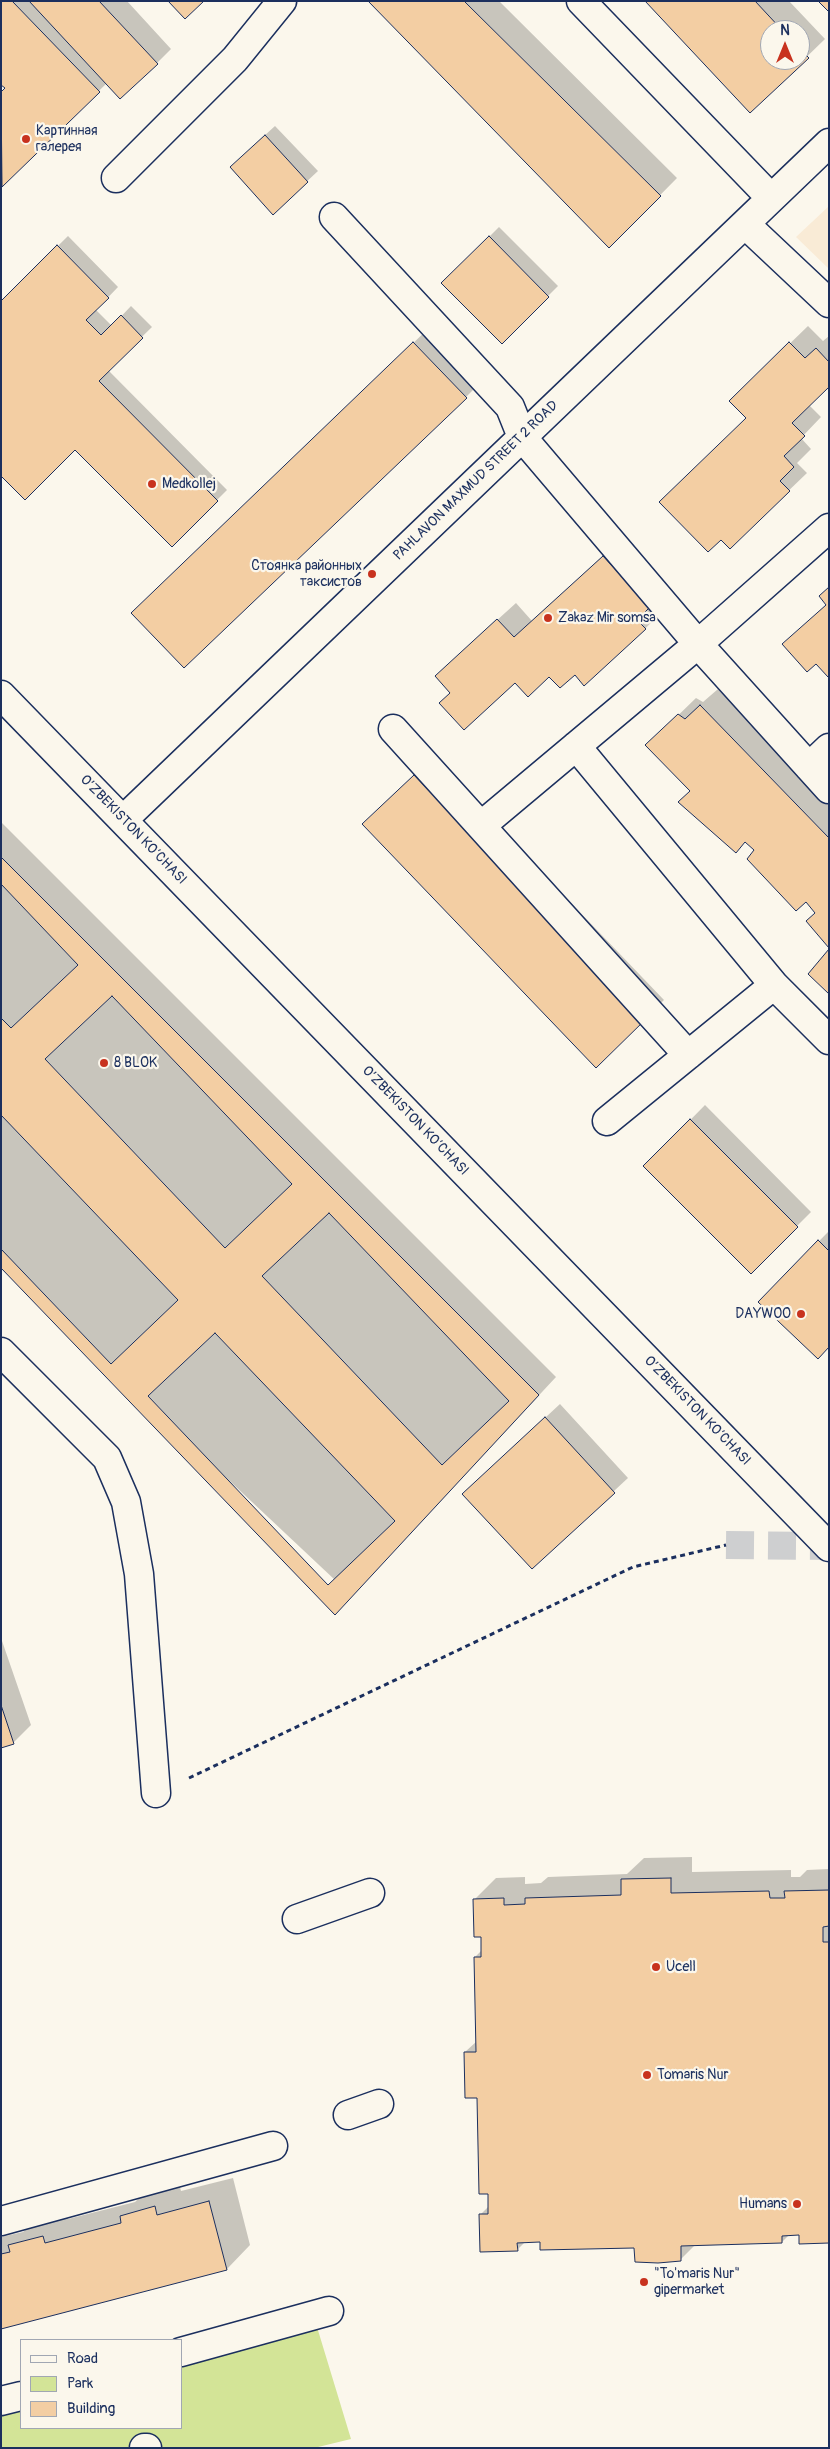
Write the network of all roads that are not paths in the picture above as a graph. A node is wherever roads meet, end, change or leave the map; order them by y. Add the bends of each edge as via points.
1 (282, 1) edge
2 (582, 1) edge
3 (829, 143) edge
4 (116, 178) dead end
5 (771, 198) junction
6 (334, 217) dead end
7 (745, 224) junction
8 (829, 303) edge
9 (522, 437) junction
10 (829, 528) edge
11 (698, 644) junction
12 (1, 695) edge
13 (393, 729) dead end
14 (576, 746) junction
15 (829, 748) edge
16 (809, 767) junction
17 (829, 789) edge
18 (123, 820) junction
19 (482, 825) junction
20 (774, 985) junction
21 (829, 1040) edge
22 (688, 1055) junction
23 (607, 1121) dead end
24 (1, 1352) edge
25 (829, 1547) edge
26 (156, 1793) road end
27 (370, 1893) dead end
28 (297, 1919) dead end
29 (378, 2104) dead end
30 (348, 2115) dead end
31 (273, 2146) dead end
32 (1, 2221) edge
33 (329, 2311) dead end
34 (182, 2352) edge
35 (20, 2396) edge
36 (1, 2401) edge

1 - 4 street via 235,59
2 - 5 street
3 - 5 street, PAHLAVON MAXMUD STREET 2 ROAD
5 - 7 street, PAHLAVON MAXMUD STREET 2 ROAD
6 - 9 street via 510,406
7 - 8 street
7 - 9 street, PAHLAVON MAXMUD STREET 2 ROAD
9 - 11 street
9 - 18 street, PAHLAVON MAXMUD STREET 2 ROAD
10 - 11 street
11 - 14 street
11 - 16 street
12 - 18 street, O’ZBEKISTON KO‘CHASI
13 - 19 street
14 - 19 street
14 - 20 street
15 - 16 street
16 - 17 street
18 - 25 street, O’ZBEKISTON KO‘CHASI
19 - 22 street
20 - 21 street
20 - 22 street
22 - 23 street
24 - 26 street via 107,1458 126,1502 139,1574
27 - 28 street
29 - 30 street
31 - 32 street
33 - 34 street
35 - 36 street

